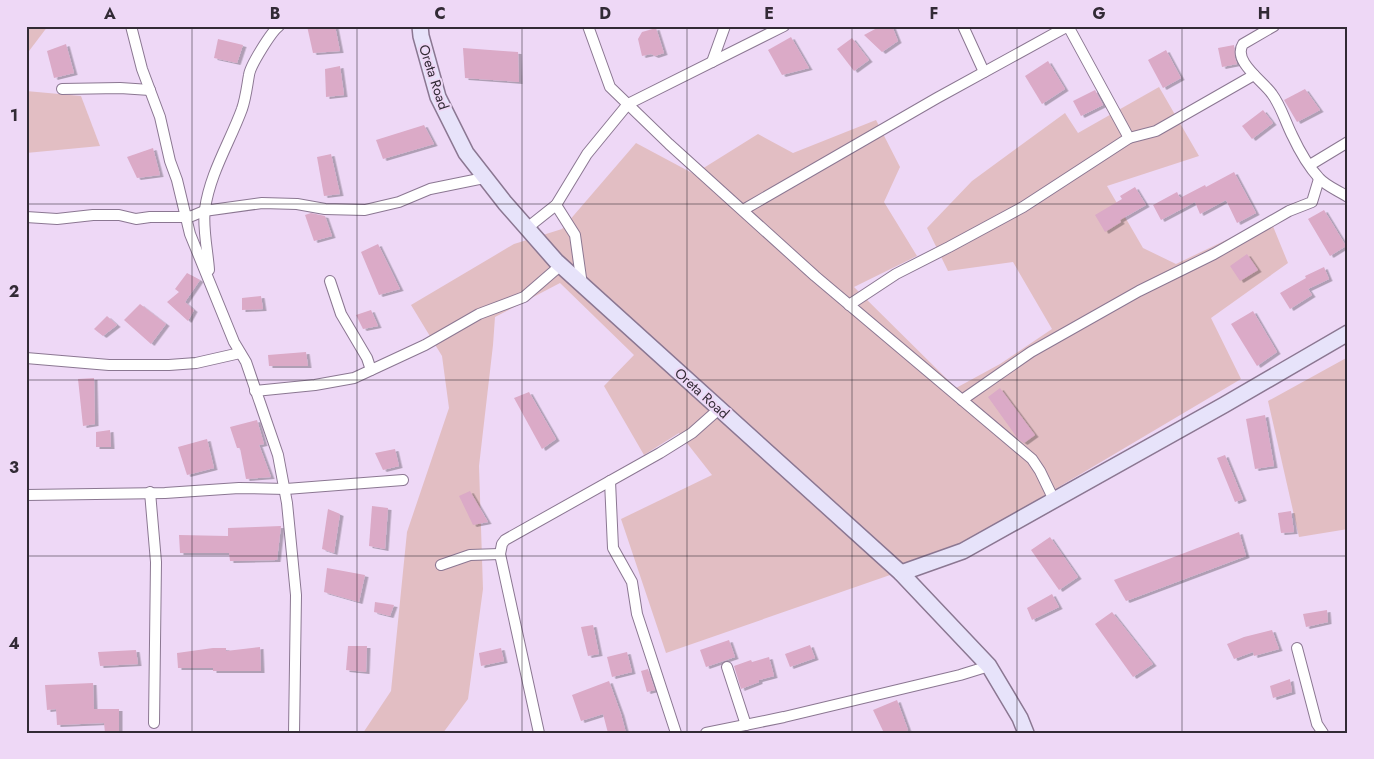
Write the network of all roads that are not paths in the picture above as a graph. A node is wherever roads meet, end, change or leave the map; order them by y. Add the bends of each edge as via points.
1 (131, 26) edge
2 (279, 26) edge
3 (420, 26) edge
4 (588, 26) edge
5 (725, 26) edge
6 (784, 26) edge
7 (963, 26) edge
8 (1068, 26) edge
9 (1274, 26) edge
10 (712, 62) junction
11 (984, 72) junction
12 (1254, 74) junction
13 (62, 88) dead end
14 (150, 90) junction
15 (628, 104) junction
16 (1129, 138) junction
17 (1348, 142) edge
18 (1310, 165) junction
19 (484, 178) junction
20 (1320, 179) junction
21 (1348, 197) edge
22 (556, 205) junction
23 (743, 210) junction
24 (204, 211) junction
25 (26, 217) edge
26 (185, 217) junction
27 (527, 228) junction
28 (561, 265) junction
29 (210, 281) junction
30 (330, 281) dead end
31 (582, 285) junction
32 (849, 304) junction
33 (1348, 333) edge
34 (240, 353) junction
35 (26, 358) edge
36 (371, 370) junction
37 (255, 391) junction
38 (962, 400) junction
39 (719, 409) junction
40 (403, 480) dead end
41 (610, 481) junction
42 (286, 489) junction
43 (150, 492) junction
44 (26, 495) edge
45 (1054, 500) junction
46 (500, 554) junction
47 (441, 566) dead end
48 (901, 573) junction
49 (1297, 648) dead end
50 (989, 666) junction
51 (727, 667) dead end
52 (154, 723) dead end
53 (746, 725) junction
54 (294, 733) edge
55 (539, 733) edge
56 (676, 733) edge
57 (706, 733) edge
58 (1026, 733) edge
59 (1323, 733) edge

1 - 14 street
2 - 24 street via 249,73 242,108 218,161
3 - 19 street, Oreta Road via 438,97 466,153
4 - 15 street via 610,87
5 - 10 street
6 - 10 street
7 - 11 street
8 - 11 street
8 - 16 street
9 - 12 street via 1240,49 1243,60
10 - 15 street
11 - 23 street
12 - 16 street via 1156,131
12 - 18 street via 1272,93 1297,146
13 - 14 street
14 - 26 street
15 - 22 street via 587,154
15 - 23 street
16 - 32 street via 1023,207 896,274
17 - 18 street
18 - 20 street
19 - 24 street via 430,188 400,202 365,210 262,203
19 - 27 street, Oreta Road
20 - 21 street
20 - 38 street via 1312,202 1138,291 1031,352
22 - 27 street
22 - 31 street via 575,235
23 - 32 street
24 - 26 street
24 - 29 street
25 - 26 street
26 - 29 street
27 - 28 street, Oreta Road
28 - 31 street, Oreta Road
28 - 36 street via 524,297 479,314 425,345
29 - 34 street
30 - 36 street via 341,314
31 - 39 street, Oreta Road
32 - 38 street
33 - 45 street
34 - 35 street via 170,365 109,365
34 - 37 street
36 - 37 street via 348,380
37 - 42 street via 278,455
38 - 45 street via 1032,459
39 - 41 street via 692,433
39 - 48 street, Oreta Road
40 - 42 street
41 - 46 street via 505,540
41 - 56 street via 613,548 632,582 637,614
42 - 43 street
42 - 54 street via 296,594
43 - 44 street
43 - 52 street via 156,562
45 - 48 street via 963,551
46 - 47 street via 470,556
46 - 55 street
48 - 50 street, Oreta Road
49 - 59 street via 1317,724
50 - 53 street
50 - 58 street, Oreta Road
51 - 53 street
53 - 57 street

